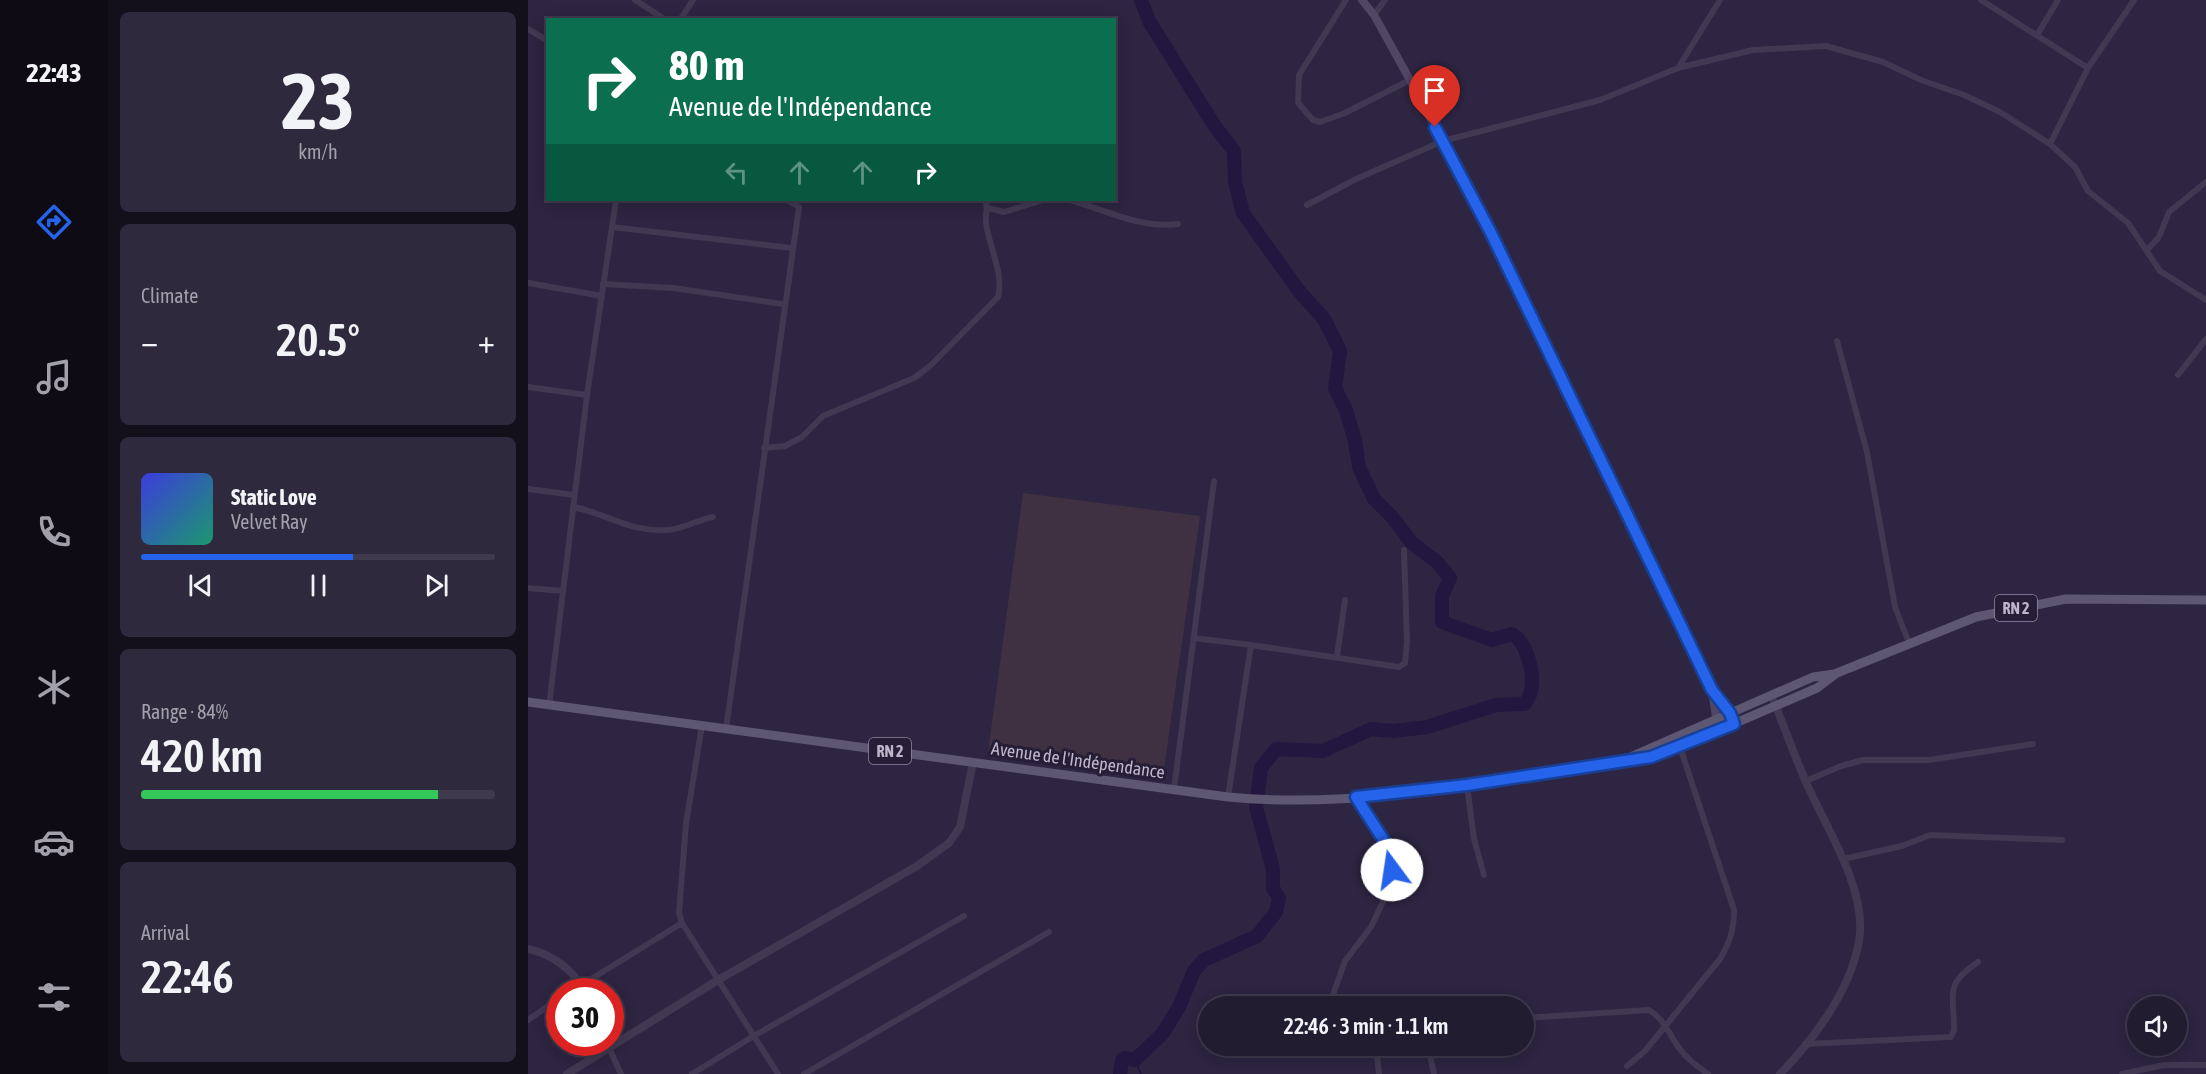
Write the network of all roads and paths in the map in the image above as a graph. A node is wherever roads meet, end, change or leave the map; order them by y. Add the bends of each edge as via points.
1 (635, 0) edge
2 (693, 0) edge
3 (1346, 0) edge
4 (1362, 0) edge
5 (1385, 0) edge
6 (1720, 0) edge
7 (1981, 0) edge
8 (2058, 0) edge
9 (2134, 0) edge
10 (1374, 15) junction
11 (663, 18) edge
12 (681, 18) edge
13 (528, 29) edge
14 (2037, 35) junction
15 (546, 40) edge
16 (1678, 68) junction
17 (2088, 68) junction
18 (1410, 80) junction
19 (1443, 141) junction
20 (2050, 144) junction
21 (2206, 182) edge
22 (616, 201) edge
23 (790, 201) edge
24 (802, 201) edge
25 (1040, 201) edge
26 (1073, 201) edge
27 (987, 202) edge
28 (1307, 204) dead end
29 (799, 207) junction
30 (1178, 224) dead end
31 (612, 227) junction
32 (791, 248) junction
33 (2146, 250) junction
34 (528, 283) edge
35 (603, 284) junction
36 (602, 296) junction
37 (2206, 300) edge
38 (783, 304) junction
39 (2206, 339) edge
40 (1837, 340) dead end
41 (2178, 375) dead end
42 (528, 387) edge
43 (587, 395) junction
44 (764, 448) junction
45 (1214, 481) dead end
46 (528, 489) edge
47 (574, 495) junction
48 (573, 507) junction
49 (713, 517) dead end
50 (1404, 550) dead end
51 (528, 588) edge
52 (562, 591) junction
53 (1345, 600) dead end
54 (2206, 600) edge
55 (1194, 638) junction
56 (1909, 643) junction
57 (1251, 645) junction
58 (1337, 656) junction
59 (1837, 673) junction
60 (1712, 690) junction
61 (1771, 695) junction
62 (528, 702) edge
63 (549, 706) junction
64 (1776, 706) junction
65 (1730, 713) junction
66 (1714, 719) junction
67 (1734, 724) junction
68 (702, 725) junction
69 (726, 729) junction
70 (1718, 731) junction
71 (2032, 744) dead end
72 (1680, 747) junction
73 (1624, 760) junction
74 (973, 762) junction
75 (1806, 781) junction
76 (1467, 785) junction
77 (1174, 789) junction
78 (1228, 796) junction
79 (1356, 797) junction
80 (2062, 840) dead end
81 (1843, 859) junction
82 (1484, 875) dead end
83 (964, 916) dead end
84 (682, 923) junction
85 (1049, 932) dead end
86 (528, 949) edge
87 (1978, 962) dead end
88 (573, 978) edge
89 (597, 978) edge
90 (718, 980) junction
91 (1333, 996) edge
92 (546, 1008) edge
93 (1534, 1017) edge
94 (528, 1020) edge
95 (1665, 1025) junction
96 (624, 1036) edge
97 (752, 1036) junction
98 (1804, 1044) junction
99 (592, 1056) edge
100 (613, 1056) edge
101 (1377, 1056) edge
102 (1430, 1056) edge
103 (2206, 1065) edge
104 (1627, 1066) dead end
105 (567, 1074) edge
106 (621, 1074) edge
107 (692, 1074) edge
108 (778, 1074) edge
109 (804, 1074) edge
110 (1379, 1074) edge
111 (1434, 1074) edge
112 (1708, 1074) edge
113 (1780, 1074) edge
114 (2122, 1074) edge

1 - 11 street
2 - 12 street
3 - 18 street via 1299,75 1298,103 1307,115 1320,122
4 - 10 main road
5 - 10 street
6 - 16 street
7 - 14 street
8 - 14 street
9 - 17 street
10 - 18 main road
13 - 15 street
14 - 17 street
16 - 19 street via 1600,100
16 - 20 street via 1753,50 1826,46 1883,62 1964,95 2000,111
17 - 20 street
18 - 19 main road
19 - 28 street
19 - 60 main road
20 - 33 street via 2075,167 2088,191 2128,223
21 - 33 street via 2169,212 2159,237
22 - 31 street
23 - 29 street
24 - 29 street
25 - 27 street via 1004,212
26 - 30 street via 1132,221 1161,226
27 - 44 street via 986,221 998,297 914,378 823,416 802,437 785,446
29 - 32 street
31 - 32 street
31 - 35 street
32 - 38 street
33 - 37 street via 2164,275
34 - 36 street
35 - 36 street
35 - 38 street via 673,288
36 - 43 street
38 - 44 street
39 - 41 street
40 - 56 street via 1867,452 1895,607
42 - 43 street
43 - 47 street
44 - 69 street
45 - 55 street
46 - 47 street
47 - 48 street
48 - 49 street via 644,529 677,528
48 - 52 street
50 - 58 street via 1405,663 1399,667
51 - 52 street
52 - 63 street
53 - 58 street
54 - 56 main road, Avenue de l'Indépendance / RN 2 via 2066,599 1976,617
55 - 57 street
55 - 77 street
56 - 59 main road, Avenue de l'Indépendance / RN 2
57 - 58 street
57 - 78 street
59 - 61 main road, Avenue de l'Indépendance / RN 2 via 1813,677
59 - 64 main road, Avenue de l'Indépendance / RN 2 via 1816,688
60 - 65 main road
60 - 66 main road
61 - 64 street
61 - 65 main road, Avenue de l'Indépendance / RN 2
62 - 63 main road, Avenue de l'Indépendance / RN 2
63 - 68 main road, Avenue de l'Indépendance / RN 2
64 - 67 main road, Avenue de l'Indépendance / RN 2
64 - 75 street
65 - 66 main road, Avenue de l'Indépendance / RN 2
65 - 67 main road
66 - 70 main road
66 - 73 main road, Avenue de l'Indépendance / RN 2
67 - 70 main road, Avenue de l'Indépendance / RN 2
68 - 69 main road, Avenue de l'Indépendance / RN 2
68 - 84 street via 678,897
69 - 74 main road, Avenue de l'Indépendance / RN 2
70 - 72 main road, Avenue de l'Indépendance / RN 2
71 - 75 street via 1929,760 1863,760
72 - 73 main road, Avenue de l'Indépendance / RN 2 via 1651,757
72 - 95 street via 1734,910 1734,926 1720,959
73 - 76 main road, Avenue de l'Indépendance / RN 2
74 - 77 main road, Avenue de l'Indépendance / RN 2
74 - 90 street via 960,827 949,843 917,866
75 - 81 street
76 - 79 main road, Avenue de l'Indépendance / RN 2
76 - 82 street via 1474,839
77 - 78 main road, Avenue de l'Indépendance / RN 2
78 - 79 main road, Avenue de l'Indépendance / RN 2 via 1267,800
79 - 91 street via 1390,850 1392,870 1386,895 1345,961
80 - 81 street via 1930,835 1902,846
81 - 98 street via 1858,904 1857,953 1840,994
83 - 97 street
84 - 89 street
84 - 90 street
85 - 109 street
86 - 88 street via 555,957
87 - 98 street via 1954,982 1951,1037
90 - 96 street
90 - 97 street
92 - 94 street
93 - 95 street via 1644,1008
95 - 104 street via 1645,1051
95 - 112 street via 1691,1062
97 - 107 street
97 - 108 street
98 - 113 street
99 - 105 street
100 - 106 street
101 - 110 street
102 - 111 street
103 - 114 street via 2164,1065

